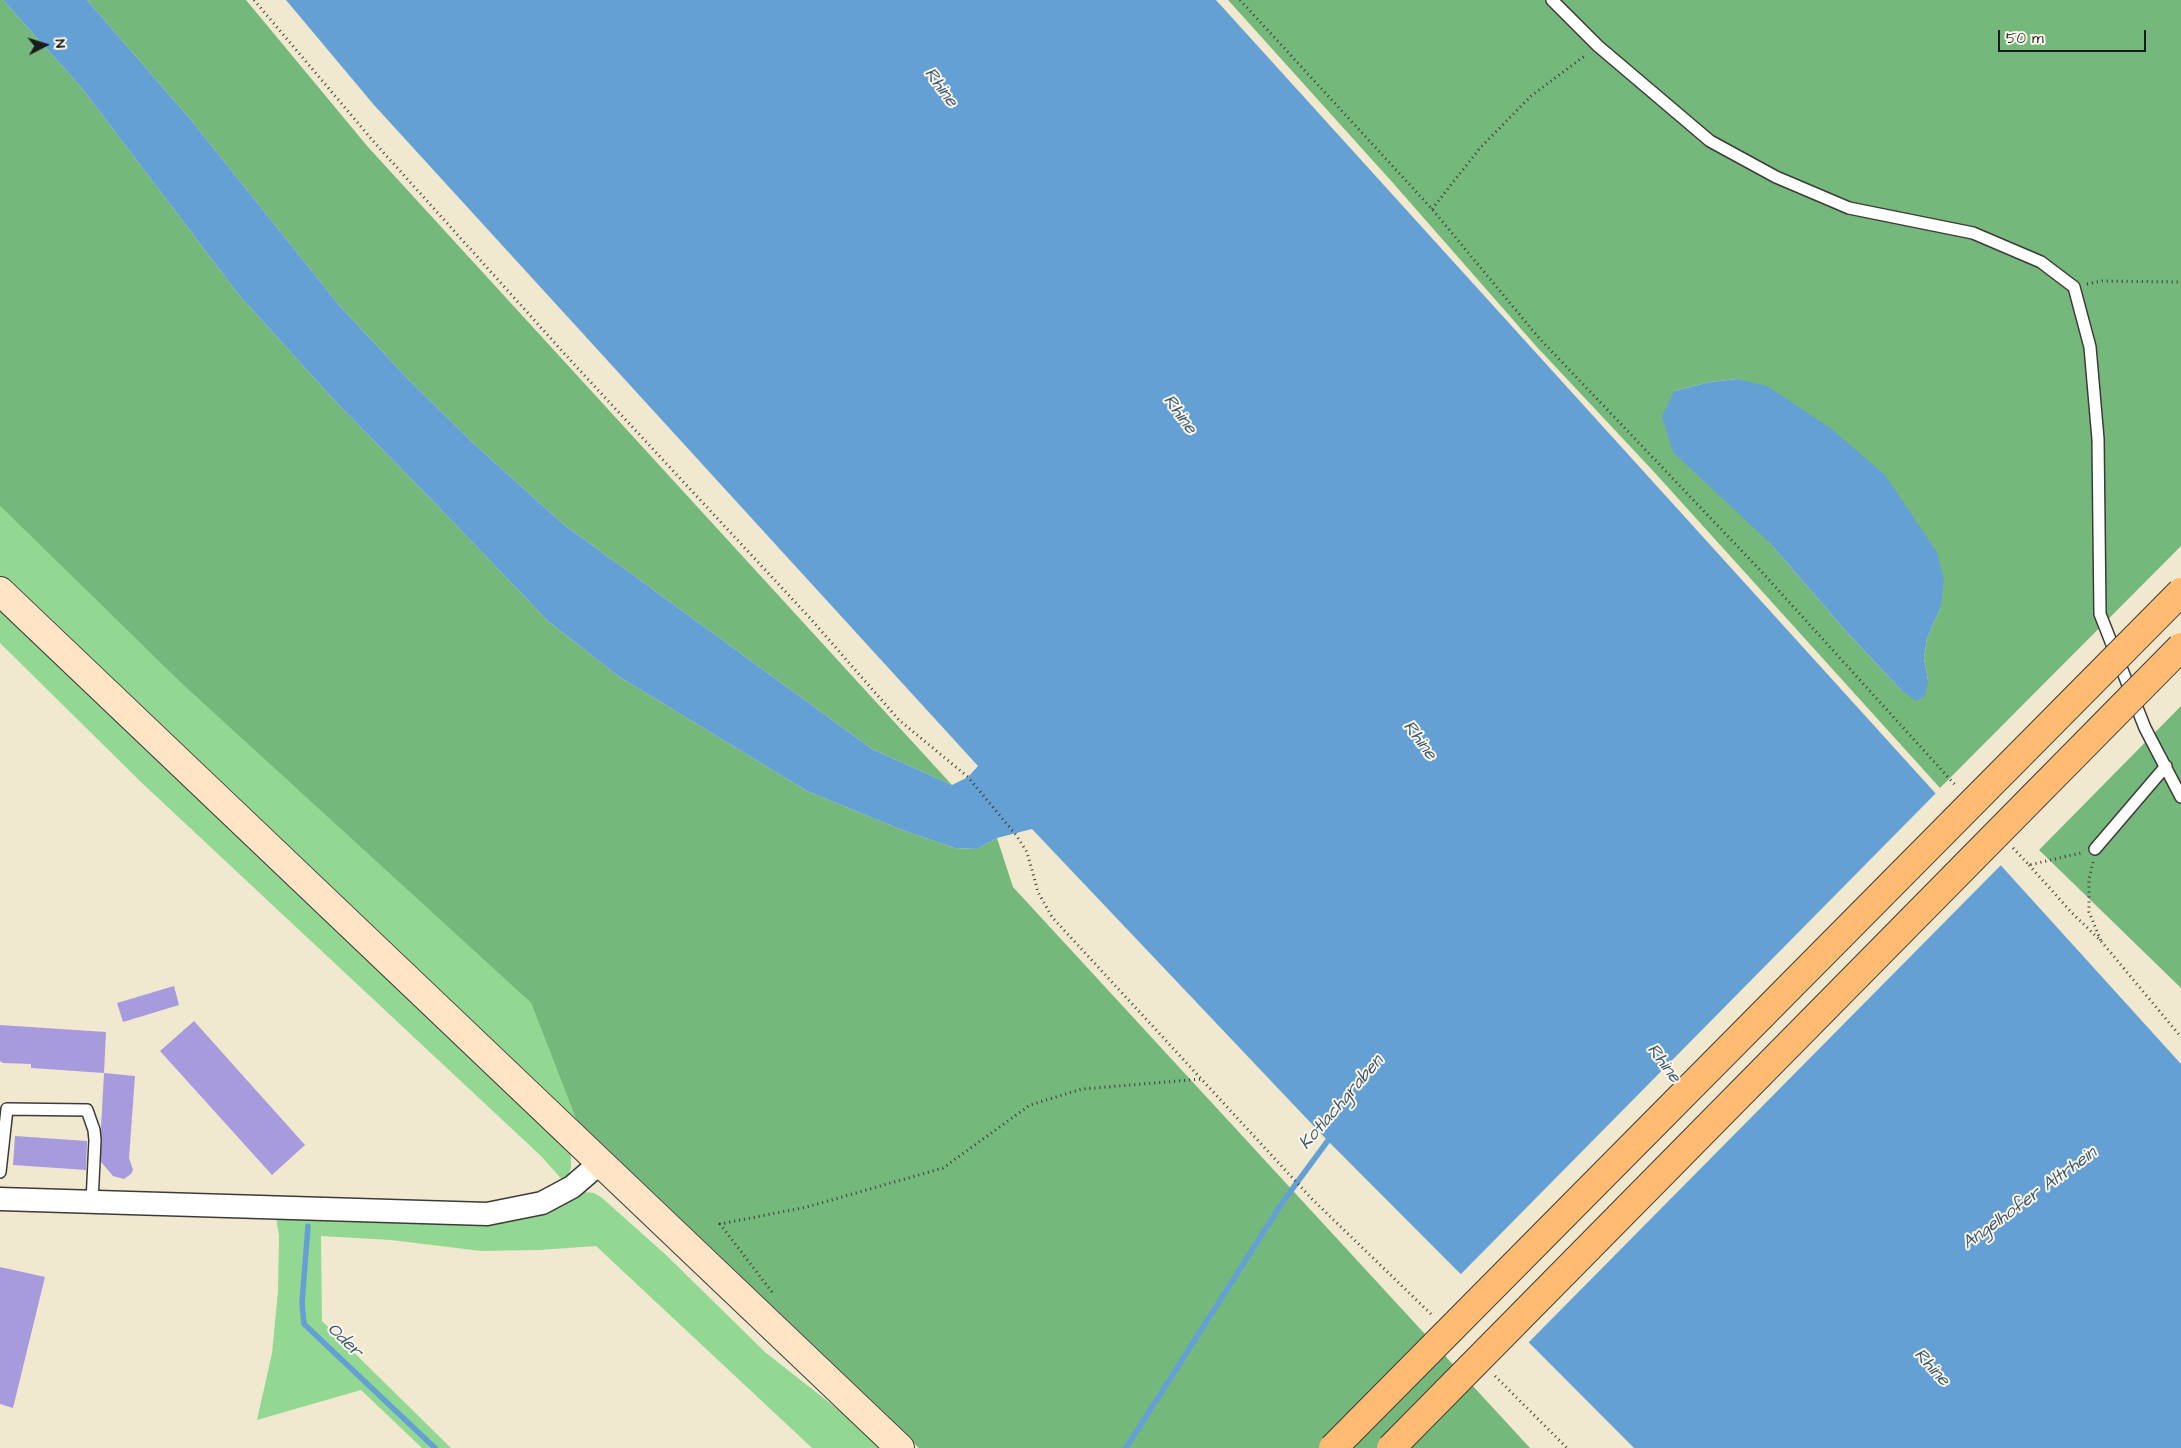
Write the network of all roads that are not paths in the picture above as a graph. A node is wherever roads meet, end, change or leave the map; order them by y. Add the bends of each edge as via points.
1 (1552, 0) edge
2 (0, 592) edge
3 (2181, 592) edge
4 (2181, 647) edge
5 (2166, 766) junction
6 (2181, 797) edge
7 (2095, 849) road end
8 (601, 1162) junction
9 (0, 1172) edge
10 (0, 1199) edge
11 (92, 1202) junction
12 (900, 1448) edge
13 (1333, 1448) edge
14 (1391, 1448) edge

1 - 5 lane via 1598,46 1710,141 1776,177 1849,208 1973,233 2041,262 2074,287 2090,347 2098,439 2100,614 2145,728
2 - 8 street
3 - 13 highway, bridge
4 - 14 highway, bridge
5 - 6 lane
5 - 7 lane
8 - 11 street via 572,1187 542,1203 487,1214
8 - 12 street
9 - 11 lane via 7,1109 87,1110 95,1140
10 - 11 street

